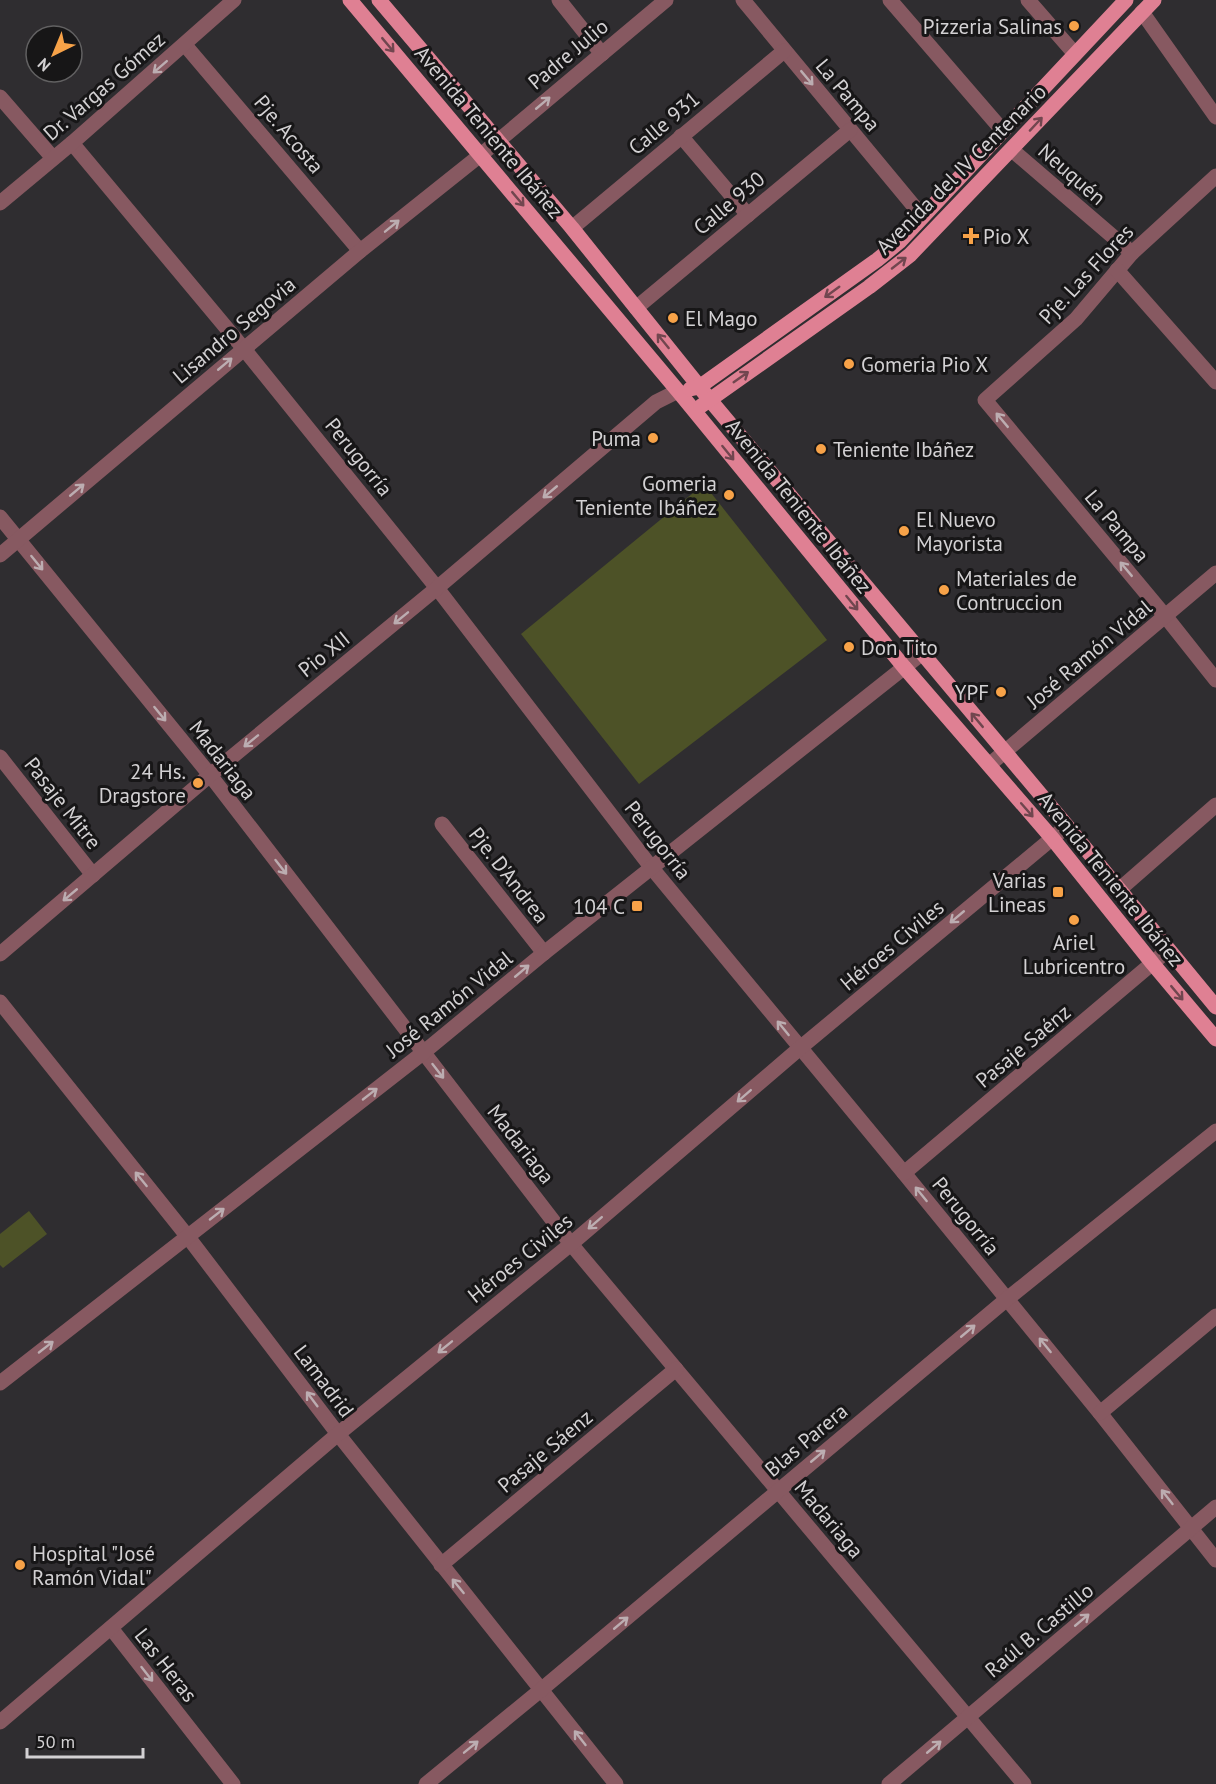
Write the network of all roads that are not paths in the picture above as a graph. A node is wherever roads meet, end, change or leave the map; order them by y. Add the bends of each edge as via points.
1 (234, 0) edge
2 (350, 0) edge
3 (379, 0) edge
4 (559, 0) edge
5 (666, 0) edge
6 (743, 0) edge
7 (890, 0) edge
8 (1028, 0) edge
9 (1126, 0) edge
10 (1154, 0) edge
11 (1142, 12) junction
12 (185, 45) junction
13 (784, 51) junction
14 (602, 54) junction
15 (1075, 54) junction
16 (0, 97) edge
17 (1213, 108) edge
18 (850, 130) junction
19 (1003, 131) junction
20 (681, 136) junction
21 (498, 141) junction
22 (72, 143) junction
23 (1012, 150) junction
24 (480, 155) junction
25 (53, 158) junction
26 (1216, 176) edge
27 (0, 202) edge
28 (748, 215) junction
29 (922, 216) junction
30 (572, 228) junction
31 (360, 251) junction
32 (1132, 253) junction
33 (1117, 270) junction
34 (636, 308) junction
35 (244, 349) junction
36 (1216, 382) edge
37 (699, 387) junction
38 (678, 391) junction
39 (710, 400) junction
40 (985, 400) joint
41 (694, 412) junction
42 (0, 517) edge
43 (18, 540) junction
44 (0, 555) edge
45 (1216, 573) edge
46 (437, 588) junction
47 (1166, 617) junction
48 (921, 654) junction
49 (904, 667) junction
50 (1216, 680) edge
51 (1005, 753) junction
52 (0, 757) edge
53 (989, 765) junction
54 (210, 775) junction
55 (1216, 805) edge
56 (442, 824) dead end
57 (1066, 826) junction
58 (1052, 838) junction
59 (651, 867) junction
60 (93, 875) junction
61 (1119, 889) junction
62 (1168, 950) junction
63 (544, 953) junction
64 (0, 954) edge
65 (1153, 964) junction
66 (0, 1002) edge
67 (1216, 1007) edge
68 (1216, 1039) edge
69 (800, 1048) junction
70 (424, 1052) junction
71 (1216, 1131) edge
72 (904, 1173) junction
73 (188, 1237) junction
74 (572, 1244) junction
75 (1007, 1299) junction
76 (1216, 1316) edge
77 (676, 1369) junction
78 (0, 1383) edge
79 (1100, 1413) junction
80 (338, 1434) junction
81 (778, 1491) junction
82 (1216, 1507) edge
83 (1191, 1528) junction
84 (1216, 1560) edge
85 (441, 1565) junction
86 (111, 1628) junction
87 (542, 1689) junction
88 (969, 1717) junction
89 (0, 1722) edge
90 (233, 1784) edge
91 (426, 1784) edge
92 (616, 1784) edge
93 (889, 1784) edge
94 (1024, 1784) edge

1 - 12 street, Dr. Vargas Gómez
2 -> 24 main road, Avenida Teniente Ibáñez
3 - 21 main road, Avenida Teniente Ibáñez
4 - 14 street
5 - 14 street, Padre Julio
6 - 13 street, La Pampa
7 - 19 street
8 - 15 street
9 - 15 main road, Avenida del IV Centenario
10 - 11 main road, Avenida del IV Centenario
11 - 17 street
23 -> 11 main road, Avenida del IV Centenario
12 -> 22 street, Dr. Vargas Gómez
12 - 31 street, Pje. Acosta
13 -> 18 street, La Pampa
13 - 20 street, Calle 931
21 -> 14 street, Padre Julio
15 - 19 main road, Avenida del IV Centenario
16 - 25 street
18 - 28 street, Calle 930
18 - 29 street, La Pampa
19 - 29 main road, Avenida del IV Centenario
20 - 28 street
20 - 30 street, Calle 931
21 - 24 street, Lisandro Segovia
21 - 30 main road, Avenida Teniente Ibáñez
22 - 25 street, Dr. Vargas Gómez
22 - 35 street, Perugorría
23 - 32 street, Neuquén
39 -> 23 main road, Avenida del IV Centenario via 910,255
31 -> 24 street, Lisandro Segovia
24 -> 38 main road, Avenida Teniente Ibáñez
25 - 27 street, Dr. Vargas Gómez
26 - 32 street, Pje. Las Flores
28 - 34 street, Calle 930
29 -> 37 main road, Avenida del IV Centenario via 877,260
30 - 34 main road, Avenida Teniente Ibáñez
31 - 35 street, Lisandro Segovia
32 - 33 street, Pje. Las Flores
33 - 36 street
33 - 40 street, Pje. Las Flores via 1076,319
37 -> 34 main road, Avenida Teniente Ibáñez
43 -> 35 street, Lisandro Segovia
35 - 46 street, Perugorría
37 - 38 main road, Avenida del IV Centenario
37 - 39 main road, Avenida Teniente Ibáñez
38 - 41 main road, Avenida Teniente Ibáñez
38 -> 46 street, Pio XII via 656,402
39 - 41 main road, Avenida del IV Centenario
39 - 48 main road, Avenida Teniente Ibáñez
47 -> 40 street, La Pampa
41 -> 49 main road, Avenida Teniente Ibáñez
42 - 43 street, Madariaga
43 - 44 street, Lisandro Segovia
43 -> 54 street, Madariaga
45 - 47 street, José Ramón Vidal
46 -> 54 street, Pio XII
46 - 59 street, Perugorría
47 - 50 street, La Pampa
47 - 51 street, José Ramón Vidal
48 - 49 street, José Ramón Vidal
51 -> 48 main road, Avenida Teniente Ibáñez
49 - 53 main road, Avenida Teniente Ibáñez
49 - 59 street, José Ramón Vidal
51 - 53 street, José Ramón Vidal
51 - 57 main road, Avenida Teniente Ibáñez
52 - 60 street, Pasaje Mitre
53 -> 58 main road, Avenida Teniente Ibáñez
54 - 60 street, Pio XII
54 -> 70 street, Madariaga
55 - 61 street
56 - 63 street, Pje. D'Andrea
57 - 58 street, Héroes Civiles
57 - 61 main road, Avenida Teniente Ibáñez
58 - 65 main road, Avenida Teniente Ibáñez
58 -> 69 street, Héroes Civiles
59 - 63 street, José Ramón Vidal
69 -> 59 street, Perugorría
60 -> 64 street, Pio XII
61 - 62 main road, Avenida Teniente Ibáñez
62 - 65 street, Pasaje Saénz
62 - 67 main road, Avenida Teniente Ibáñez
70 -> 63 street, José Ramón Vidal
65 -> 68 main road, Avenida Teniente Ibáñez
65 - 72 street, Pasaje Saénz
73 -> 66 street, Lamadrid
69 - 72 street, Perugorría
69 -> 74 street, Héroes Civiles
73 -> 70 street, José Ramón Vidal
70 -> 74 street, Madariaga
71 - 75 street, Blas Parera
75 -> 72 street, Perugorría
78 -> 73 street, José Ramón Vidal
80 -> 73 street, Lamadrid
74 - 77 street, Madariaga
74 -> 80 street, Héroes Civiles
79 -> 75 street, Perugorría
81 -> 75 street, Blas Parera
76 - 79 street
77 - 81 street, Madariaga
77 - 85 street, Pasaje Sáenz
83 -> 79 street, Perugorría
80 - 85 street, Lamadrid
80 - 86 street, Héroes Civiles
87 -> 81 street, Blas Parera
81 - 88 street, Madariaga
82 - 83 street, Raúl B. Castillo
83 - 84 street, Perugorría
88 -> 83 street, Raúl B. Castillo
87 -> 85 street, Lamadrid
86 - 89 street, Héroes Civiles
86 -> 90 street, Las Heras
91 -> 87 street, Blas Parera
92 -> 87 street, Lamadrid
93 -> 88 street, Raúl B. Castillo
88 - 94 street, Madariaga

